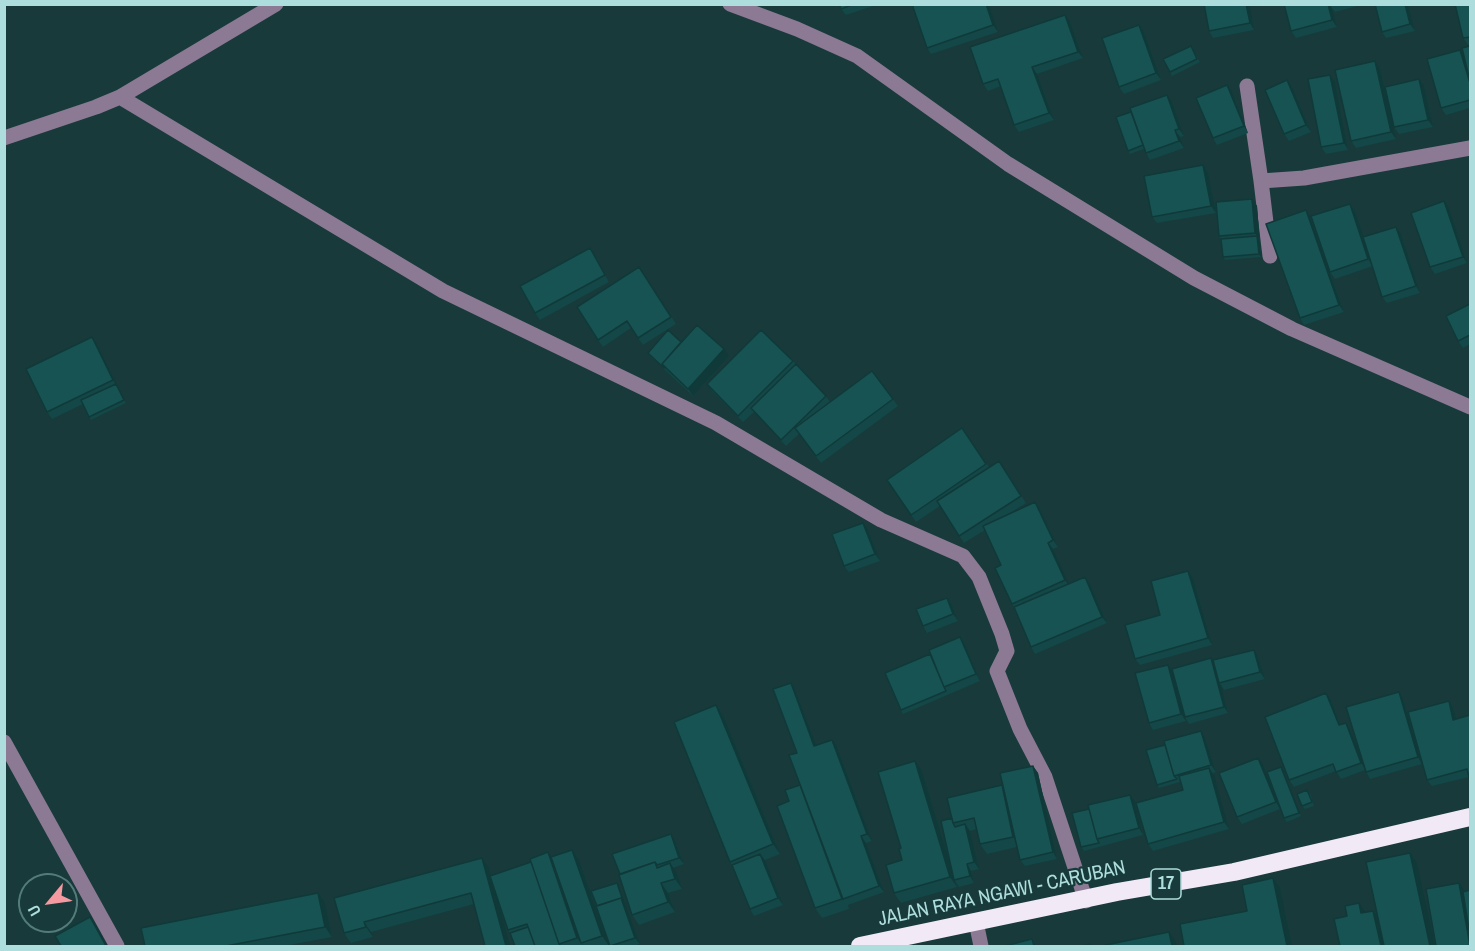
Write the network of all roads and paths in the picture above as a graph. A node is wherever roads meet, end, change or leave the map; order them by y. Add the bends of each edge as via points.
1 (276, 4) edge
2 (730, 4) edge
3 (1247, 86) dead end
4 (120, 97) junction
5 (4, 138) edge
6 (1470, 148) edge
7 (1261, 182) junction
8 (1270, 256) edge
9 (1470, 407) edge
10 (4, 742) edge
11 (1470, 817) edge
12 (1086, 901) junction
13 (976, 922) junction
14 (888, 944) edge
15 (117, 946) edge
16 (860, 946) edge
17 (981, 946) edge

1 - 4 street
2 - 9 street via 797,28 857,56 1008,164 1194,278 1292,328
3 - 7 street
4 - 5 street
4 - 12 street via 443,291 716,423 881,520 963,556 979,577 1002,633 1007,651 997,671 1045,777
6 - 7 street
7 - 8 street
10 - 15 street
11 - 12 highway, JALAN RAYA NGAWI - CARUBAN / 17 via 1234,872
12 - 13 highway, JALAN RAYA NGAWI - CARUBAN / 17
13 - 14 highway, JALAN RAYA NGAWI - CARUBAN / 17
13 - 17 street
14 - 16 highway, JALAN RAYA NGAWI - CARUBAN / 17

